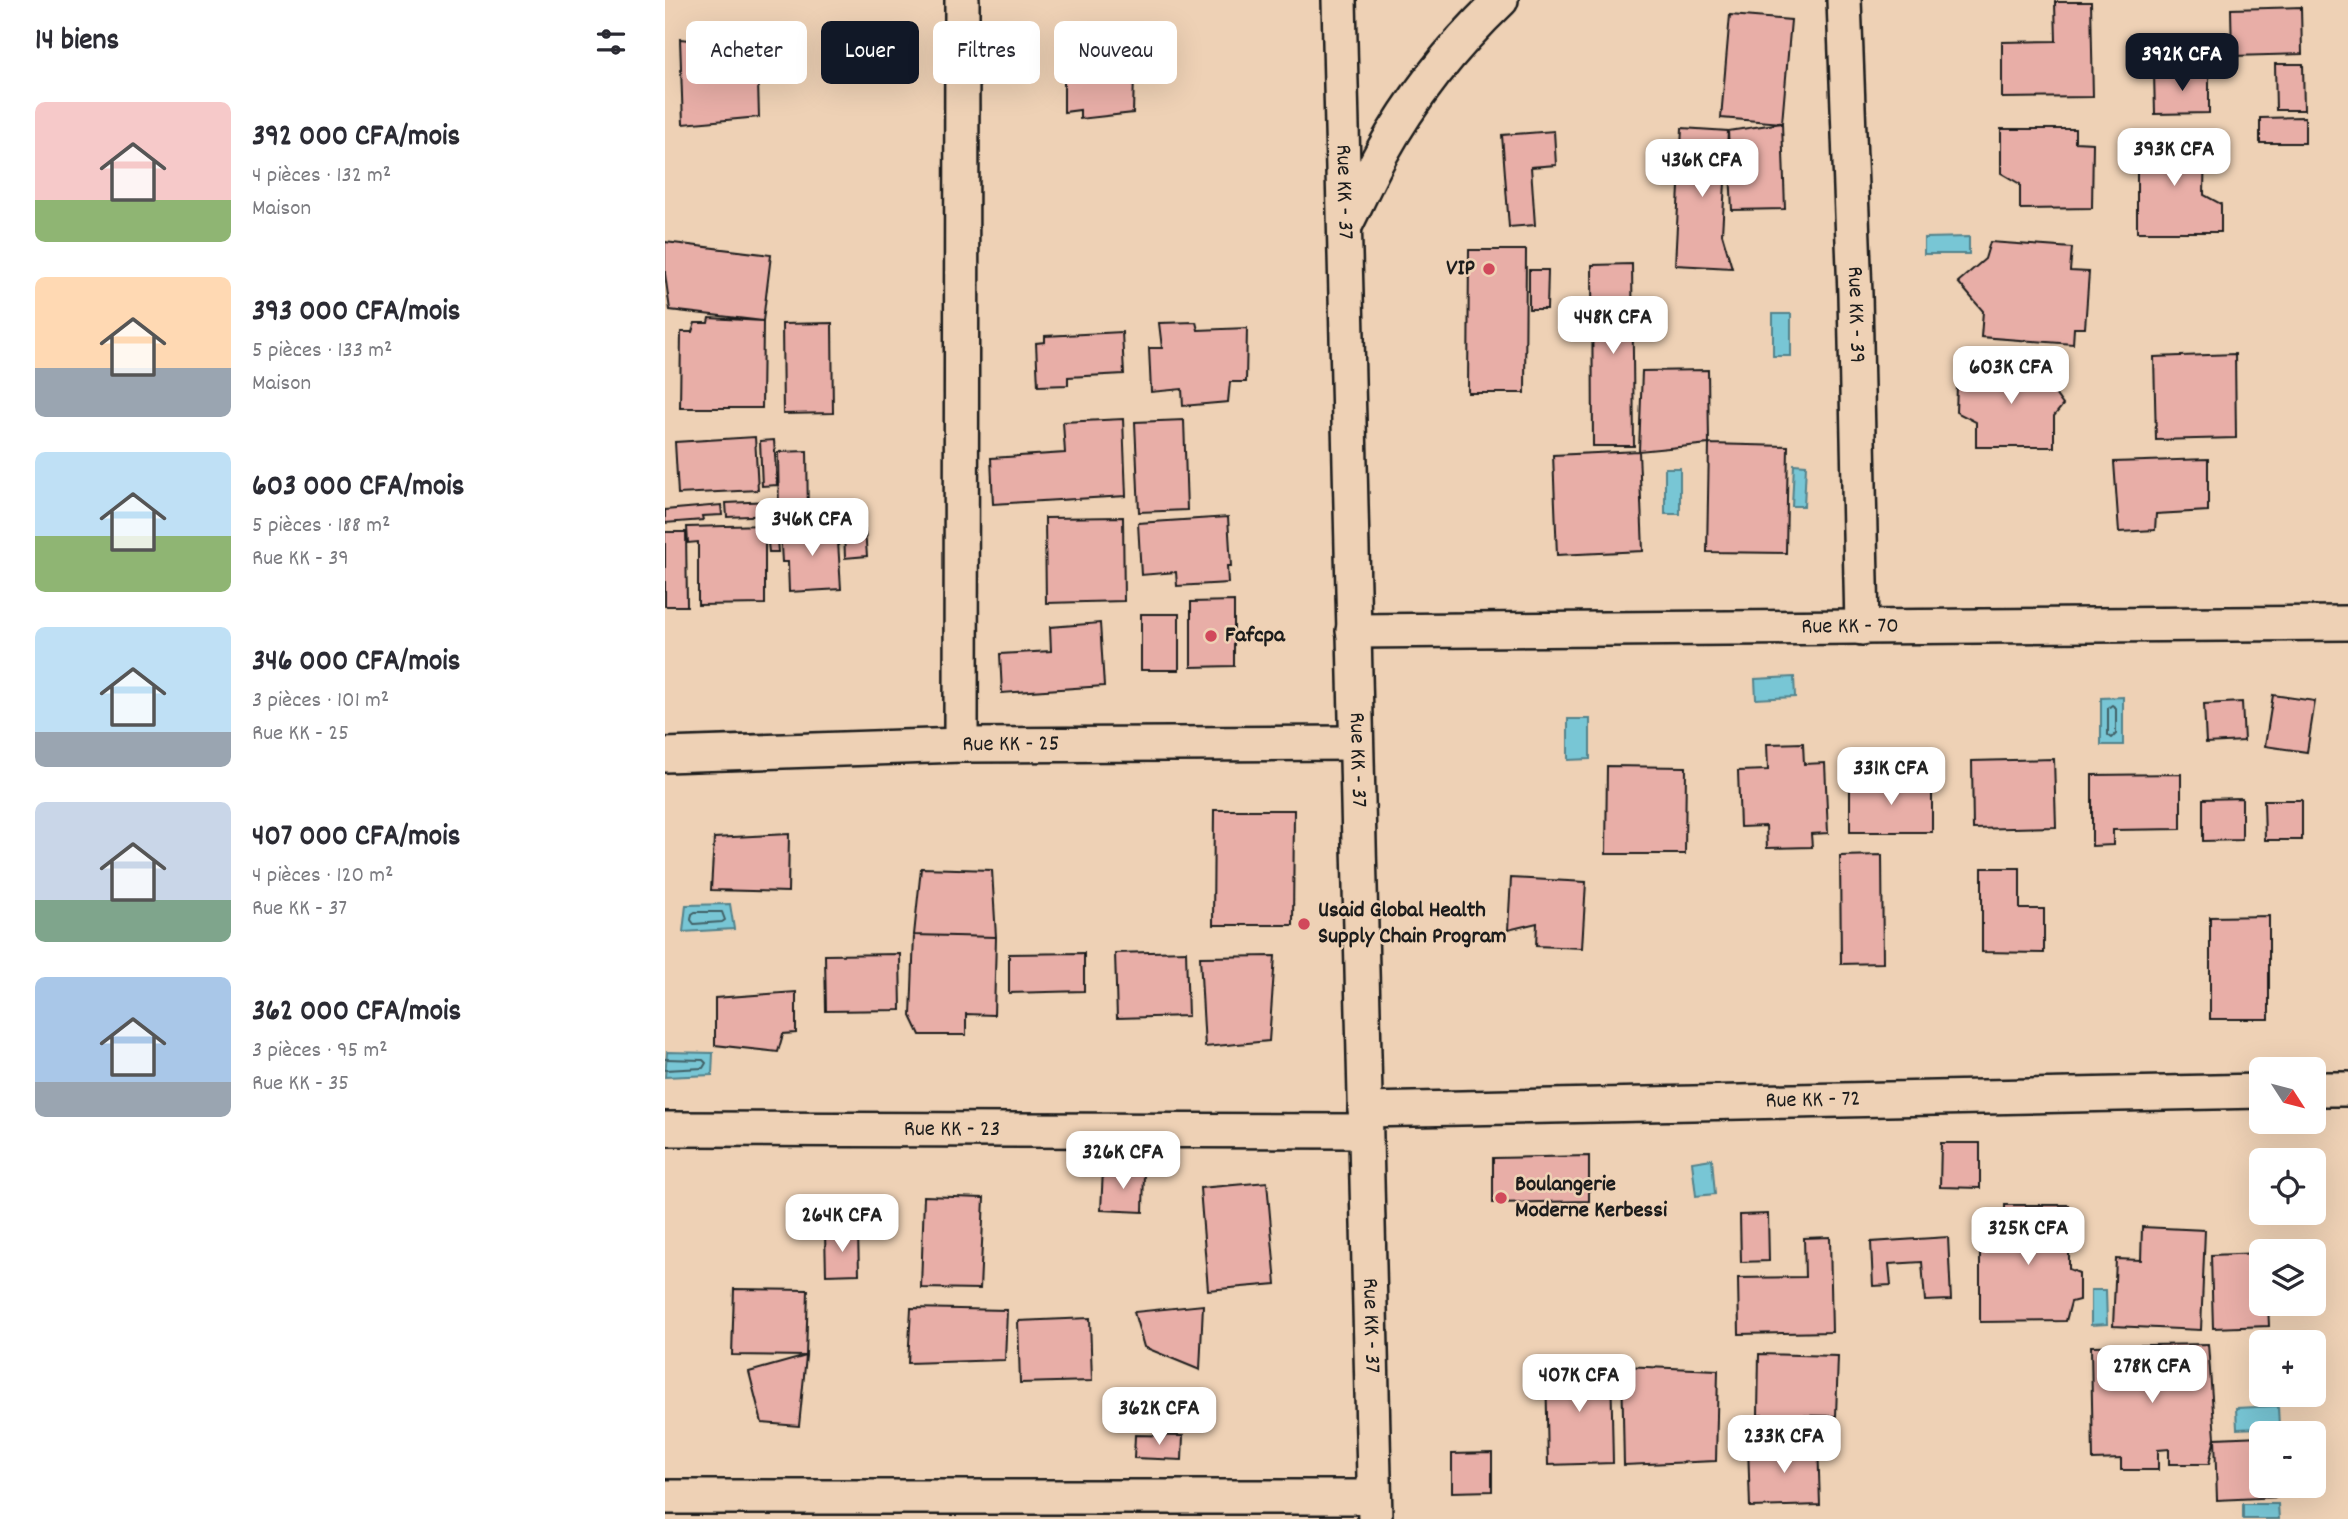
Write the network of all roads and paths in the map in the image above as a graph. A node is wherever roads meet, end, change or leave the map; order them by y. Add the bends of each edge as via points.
1 (962, 0) edge
2 (1339, 0) edge
3 (1501, 0) edge
4 (1844, 0) edge
5 (1344, 228) junction
6 (2348, 623) edge
7 (1862, 628) junction
8 (1353, 631) junction
9 (1356, 743) junction
10 (961, 744) junction
11 (665, 755) edge
12 (2326, 1089) edge
13 (2348, 1089) edge
14 (2249, 1090) edge
15 (1365, 1121) junction
16 (665, 1129) edge
17 (665, 1497) edge
18 (975, 1508) edge
19 (1374, 1508) edge

1 - 10 street
2 - 5 street, Rue KK - 37
3 - 5 street via 1470,30 1418,98 1381,153
4 - 7 street, Rue KK - 39
5 - 8 street, Rue KK - 37
6 - 7 street, Rue KK - 70
7 - 8 street, Rue KK - 70
8 - 9 street, Rue KK - 37
9 - 10 street, Rue KK - 25
9 - 15 street, Rue KK - 37
10 - 11 street, Rue KK - 25
12 - 13 street
14 - 15 street, Rue KK - 72
15 - 16 street, Rue KK - 23
15 - 19 street, Rue KK - 37
17 - 18 street
18 - 19 street

